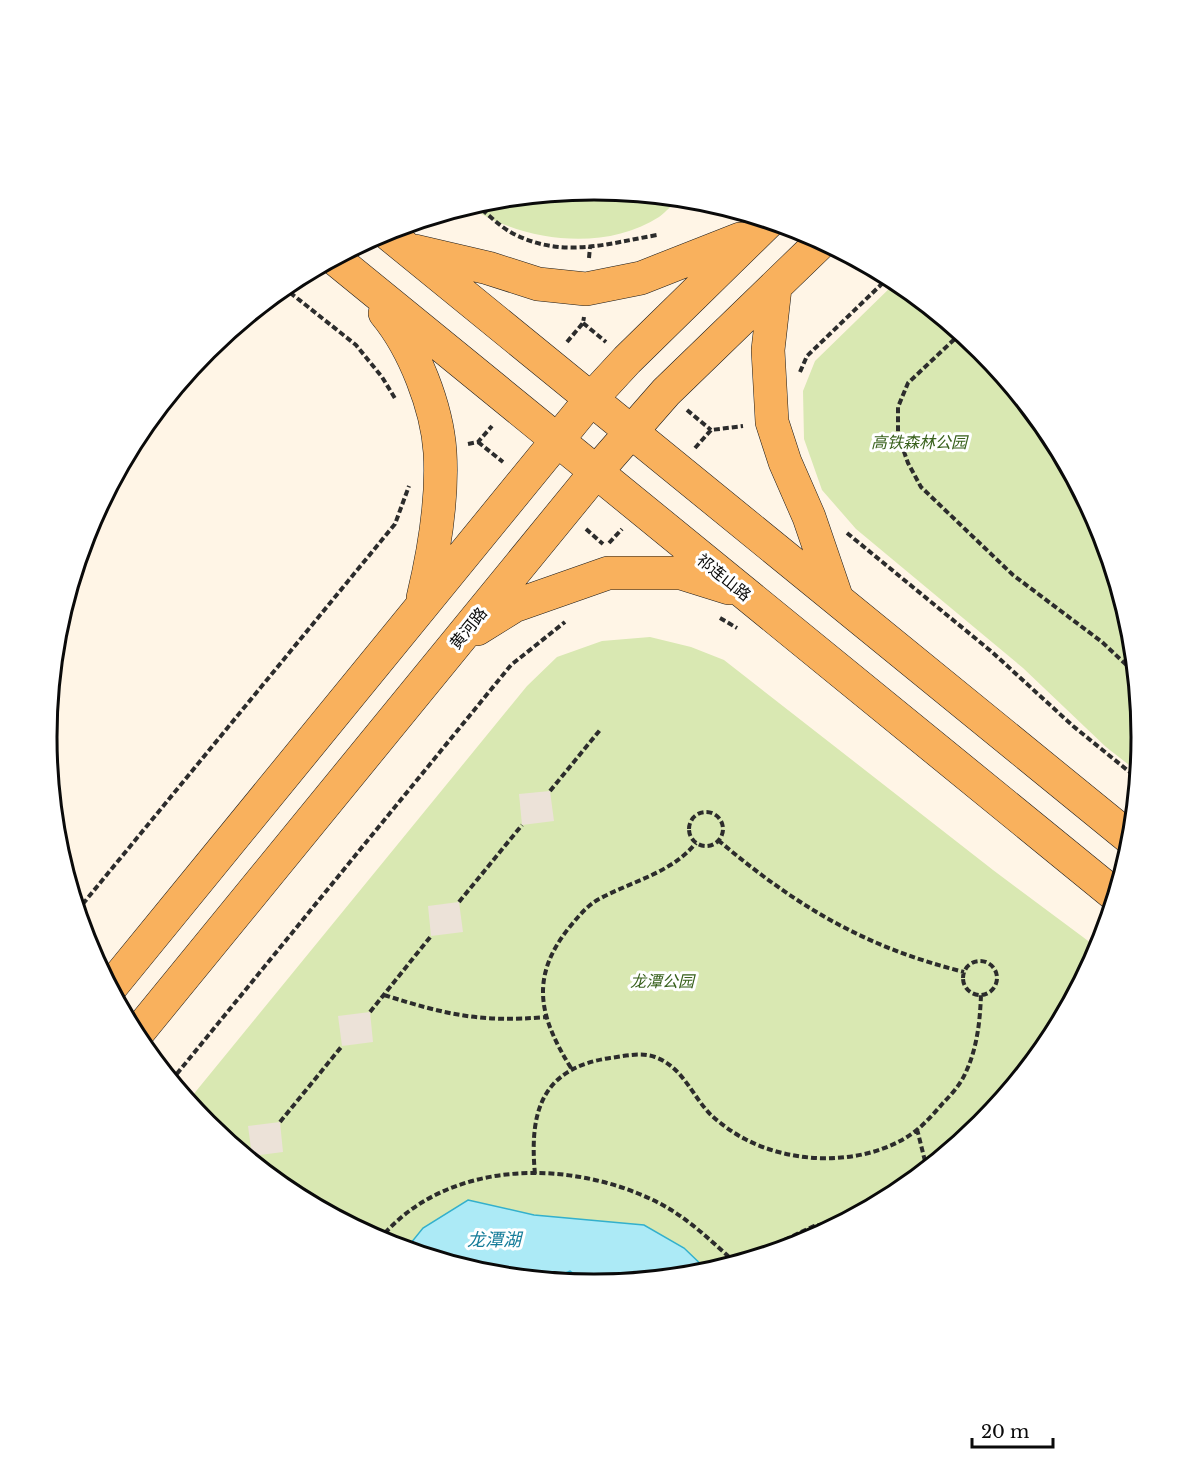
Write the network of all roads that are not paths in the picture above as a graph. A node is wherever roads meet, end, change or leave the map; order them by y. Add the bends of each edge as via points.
1 (763, 226) edge
2 (762, 227) edge
3 (396, 240) edge
4 (815, 248) edge
5 (345, 267) edge
6 (775, 288) junction
7 (591, 399) junction
8 (631, 432) junction
9 (557, 440) junction
10 (596, 472) junction
11 (837, 599) junction
12 (420, 608) junction
13 (797, 636) junction
14 (455, 643) junction
15 (1122, 832) edge
16 (1109, 890) edge
17 (116, 981) edge
18 (143, 1027) edge

1 - 7 main road
2 - 3 main road via 694,259 641,278 586,289 538,284
3 - 7 main road
4 - 6 main road, 黄河路
5 - 9 main road, 祁连山路
5 - 12 main road via 402,333 427,392 440,452 433,553
6 - 8 main road, 黄河路 via 666,392
6 - 11 main road via 768,350 772,422
7 - 8 main road
7 - 9 main road
8 - 10 main road, 黄河路
8 - 11 main road
9 - 10 main road, 祁连山路
9 - 12 main road
10 - 13 main road, 祁连山路
10 - 14 main road, 黄河路
11 - 15 main road
12 - 17 main road
13 - 14 main road via 744,593 681,573 608,573 514,606
13 - 16 main road, 祁连山路
14 - 18 main road, 黄河路

